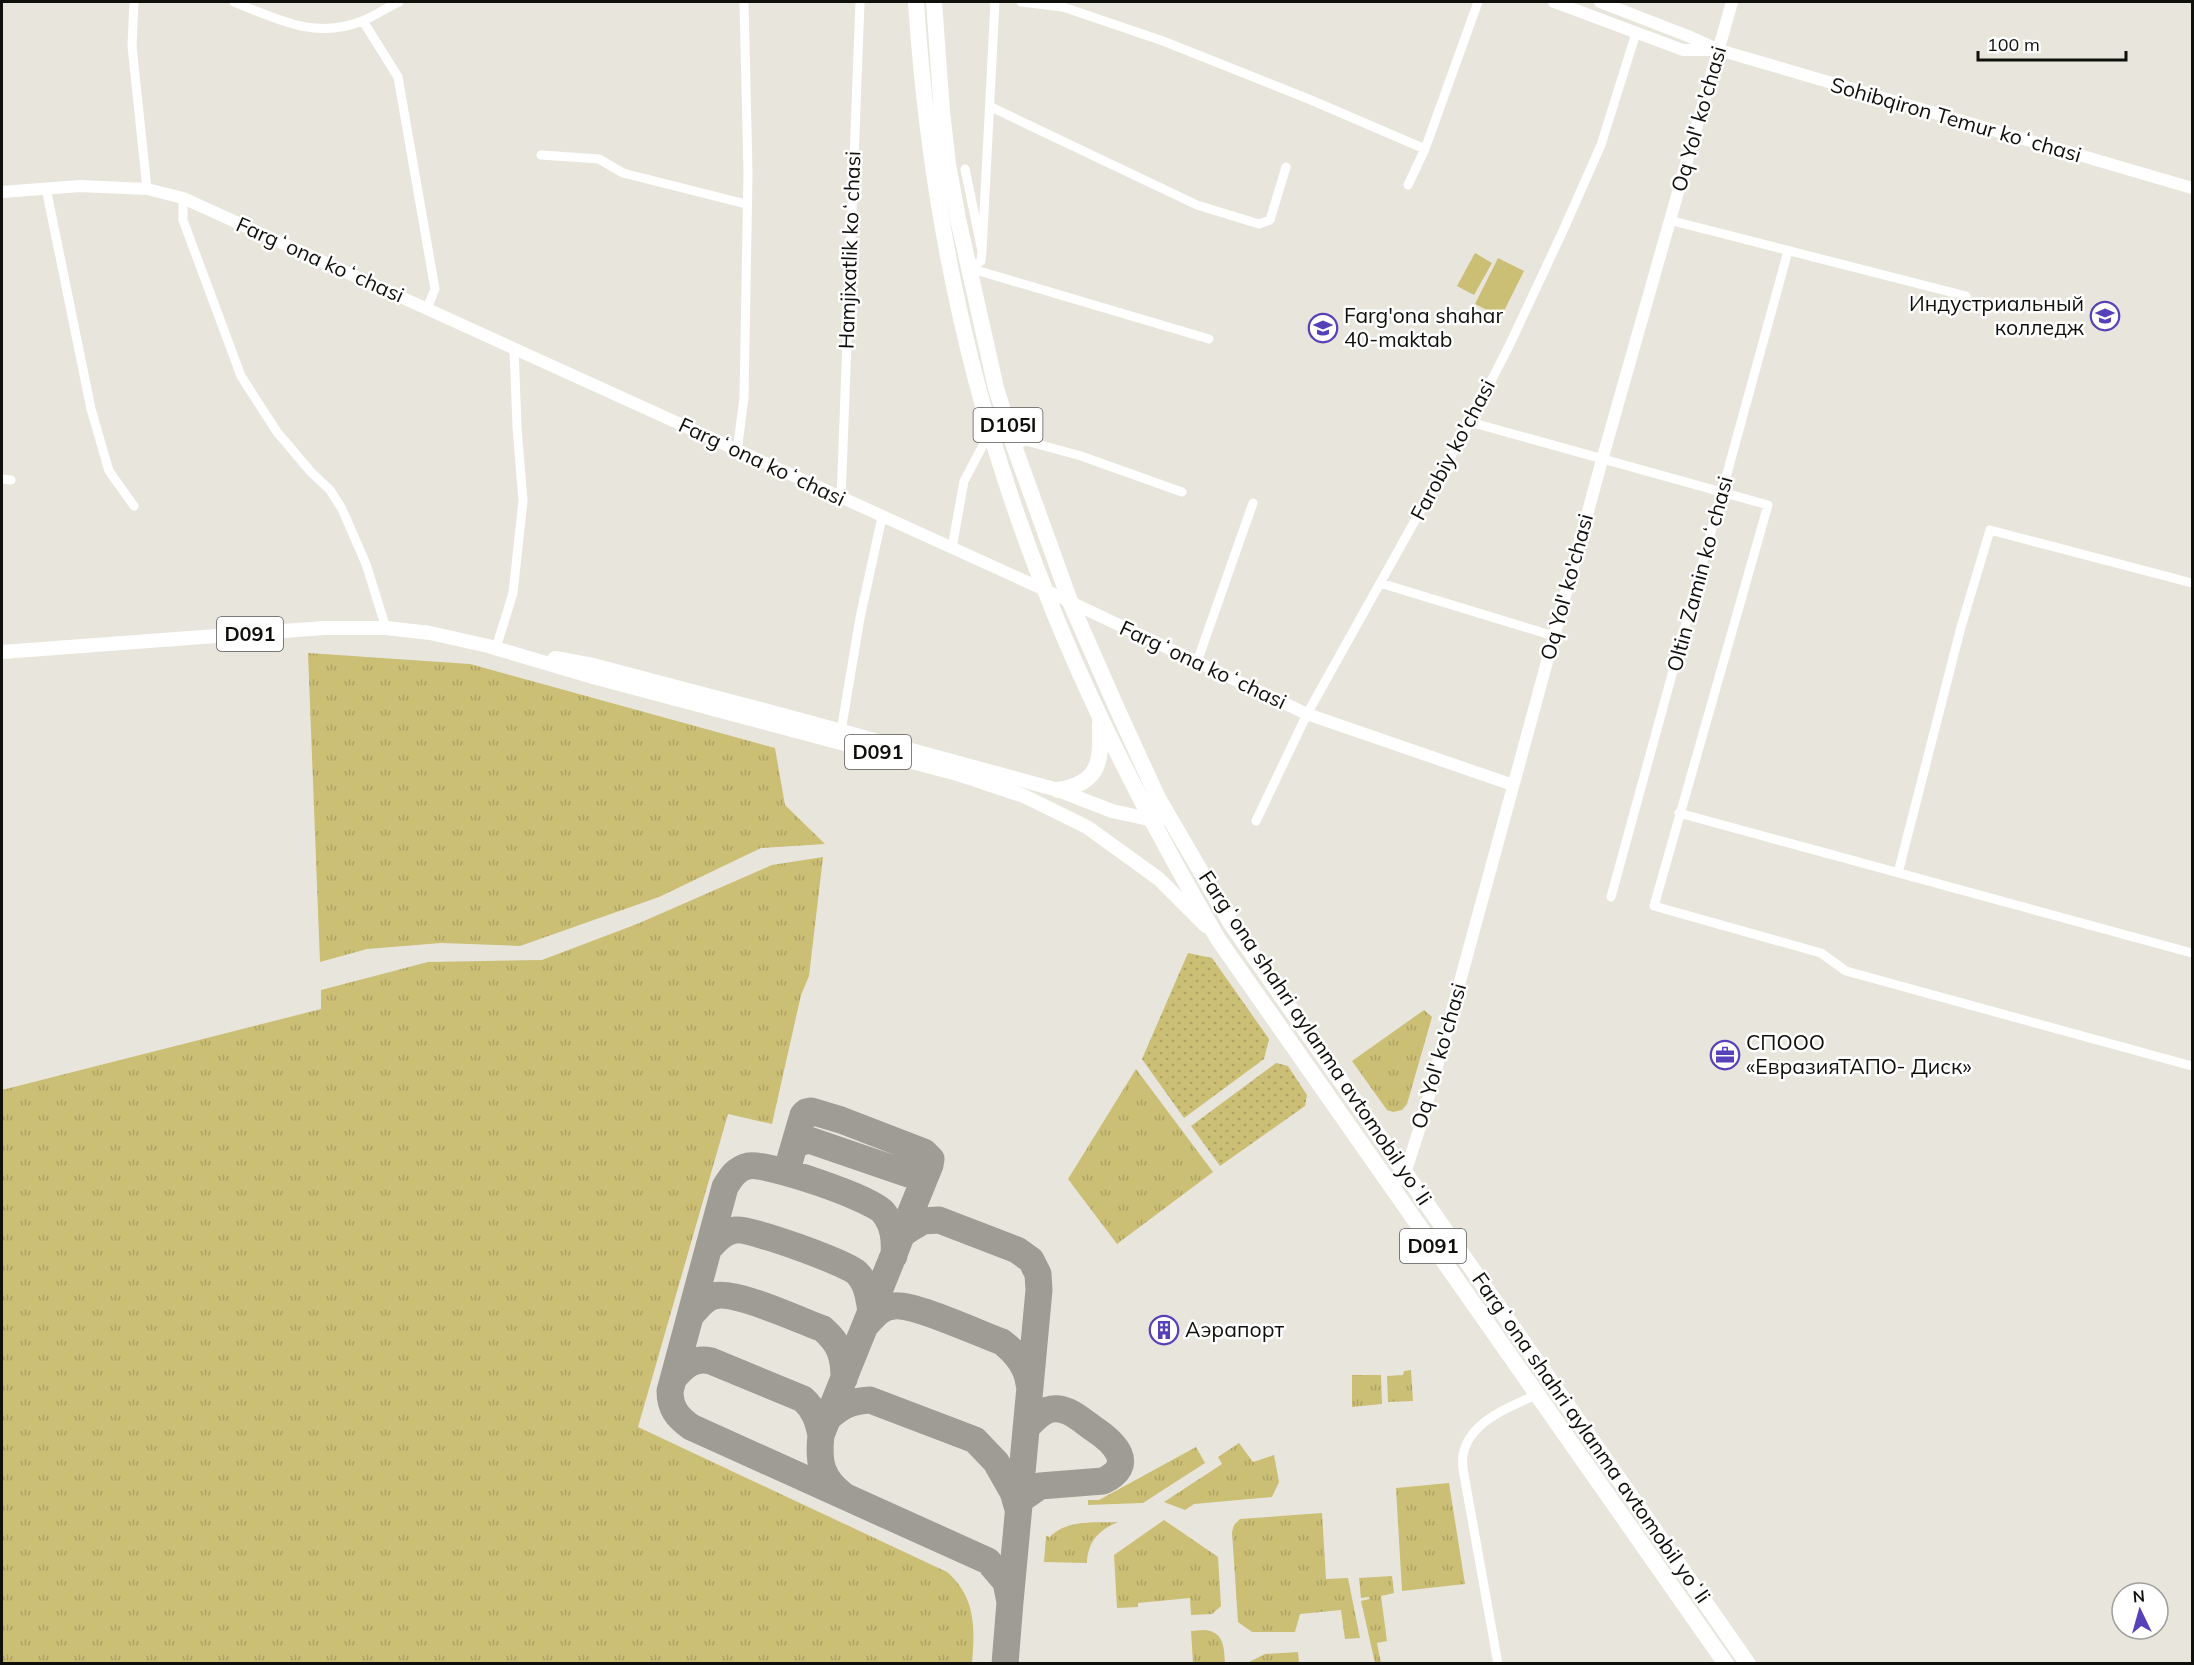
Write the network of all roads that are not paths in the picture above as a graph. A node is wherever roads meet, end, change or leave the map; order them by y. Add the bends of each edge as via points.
1 (134, 2) edge
2 (234, 2) edge
3 (399, 2) edge
4 (744, 2) edge
5 (860, 2) edge
6 (916, 2) edge
7 (934, 2) edge
8 (995, 2) edge
9 (1021, 2) edge
10 (1478, 2) edge
11 (1554, 2) edge
12 (1600, 2) edge
13 (1732, 2) edge
14 (363, 21) junction
15 (1636, 33) junction
16 (1719, 50) junction
17 (991, 107) junction
18 (1425, 149) junction
19 (541, 155) dead end
20 (1286, 167) dead end
21 (965, 169) dead end
22 (1408, 185) dead end
23 (2193, 188) edge
24 (46, 189) junction
25 (147, 189) junction
26 (2, 192) edge
27 (183, 198) junction
28 (746, 204) junction
29 (1669, 220) junction
30 (982, 251) junction
31 (1788, 251) junction
32 (969, 268) junction
33 (1966, 296) dead end
34 (427, 308) junction
35 (1209, 339) dead end
36 (514, 349) junction
37 (1470, 422) junction
38 (990, 432) junction
39 (1014, 446) junction
40 (737, 451) junction
41 (1602, 460) junction
42 (1182, 492) dead end
43 (1722, 493) junction
44 (841, 499) junction
45 (1252, 503) dead end
46 (134, 506) dead end
47 (882, 517) junction
48 (952, 548) junction
49 (1380, 583) junction
50 (2193, 584) edge
51 (1045, 590) junction
52 (1071, 604) junction
53 (386, 628) junction
54 (1554, 636) junction
55 (496, 648) junction
56 (2, 652) edge
57 (1197, 662) junction
58 (1307, 714) junction
59 (1100, 716) junction
60 (841, 731) junction
61 (1513, 785) junction
62 (1058, 790) junction
63 (1679, 813) junction
64 (1256, 820) dead end
65 (1153, 821) junction
66 (1173, 821) junction
67 (1898, 873) junction
68 (1611, 897) dead end
69 (1218, 939) junction
70 (2193, 954) edge
71 (2193, 1066) edge
72 (1405, 1173) junction
73 (1393, 1187) junction
74 (1538, 1394) junction
75 (1497, 1664) edge
76 (1726, 1664) edge
77 (1748, 1664) edge

1 - 25 street via 132,46
2 - 14 street via 313,29 333,30
3 - 14 street
4 - 28 street
5 - 44 street, Hamjixatlik koʻchasi
6 - 38 highway, Fargʻona shahri aylanma avtomobil yoʻli / D105l via 925,114 941,220
7 - 32 highway, Fargʻona shahri aylanma avtomobil yoʻli / D105l via 948,164
8 - 17 street
9 - 18 street via 1063,7 1162,41
10 - 18 street
11 - 15 street, Sohibqiron Temur koʻchasi
12 - 16 street, Sohibqiron Temur koʻchasi
13 - 16 street, Oq Yol' ko'chasi
14 - 34 street via 398,77 435,289
15 - 16 street, Sohibqiron Temur koʻchasi via 1683,50
15 - 37 street, Farobiy ko'chasi via 1600,145 1562,234
16 - 23 street, Sohibqiron Temur koʻchasi
16 - 29 street, Oq Yol' ko'chasi
17 - 20 street via 1197,205 1259,224 1270,219
17 - 30 street
18 - 22 street
19 - 28 street via 598,159 623,173
21 - 30 street
24 - 25 street, Fargʻona koʻchasi
24 - 26 street, Fargʻona koʻchasi
24 - 46 street via 91,410 109,471
25 - 27 street, Fargʻona koʻchasi
27 - 34 street, Fargʻona koʻchasi
27 - 53 street via 183,220 241,376 277,432 342,508 366,564
28 - 40 street via 744,399
29 - 31 street
29 - 41 street, Oq Yol' ko'chasi
30 - 32 street via 981,261
31 - 33 street
31 - 43 street, Oltin Zamin koʻchasi
32 - 35 street
32 - 39 highway, Fargʻona shahri aylanma avtomobil yoʻli / D105l via 996,388
34 - 36 street, Fargʻona koʻchasi
36 - 40 street, Fargʻona koʻchasi
36 - 55 street via 523,501 513,592
37 - 41 street
37 - 49 street, Farobiy ko'chasi
38 - 48 street via 964,481
38 - 51 highway, Fargʻona shahri aylanma avtomobil yoʻli / D105l
39 - 42 street via 1026,441 1081,456
39 - 52 highway, Fargʻona shahri aylanma avtomobil yoʻli / D105l
40 - 44 street, Fargʻona koʻchasi
41 - 43 street
41 - 54 street, Oq Yol' ko'chasi
43 - 63 street via 1768,505
43 - 68 street, Oltin Zamin koʻchasi
44 - 47 street, Fargʻona koʻchasi
45 - 57 street
47 - 48 street, Fargʻona koʻchasi
47 - 60 street
48 - 51 street, Fargʻona koʻchasi
49 - 54 street
49 - 58 street, Farobiy ko'chasi
50 - 67 street via 1990,530
51 - 52 street, Fargʻona koʻchasi
51 - 59 highway, Fargʻona shahri aylanma avtomobil yoʻli / D105l
52 - 57 street, Fargʻona koʻchasi
52 - 66 highway, Fargʻona shahri aylanma avtomobil yoʻli / D105l via 1158,798
53 - 55 main road, D091
53 - 56 main road, D091 via 324,628
54 - 61 street, Oq Yol' ko'chasi
55 - 60 main road, D091 via 593,665
55 - 69 main road, D091 via 961,775 1024,796 1087,827 1160,879
57 - 58 street, Fargʻona koʻchasi
58 - 61 street, Fargʻona koʻchasi
58 - 64 street, Farobiy ko'chasi
59 - 62 highway via 1098,767 1092,776 1073,788
59 - 65 highway, Fargʻona shahri aylanma avtomobil yoʻli / D105l
60 - 62 main road, D091
61 - 72 street, Oq Yol' ko'chasi
62 - 65 main road, D091 via 1112,811
63 - 67 street
63 - 71 street via 1654,906 1821,953 1846,971
65 - 66 main road, D091
65 - 69 highway, Fargʻona shahri aylanma avtomobil yoʻli / D091
66 - 72 highway, Fargʻona shahri aylanma avtomobil yoʻli / D091 via 1232,925
67 - 70 street
69 - 73 highway, Fargʻona shahri aylanma avtomobil yoʻli / D091
72 - 73 street
72 - 77 highway, Fargʻona shahri aylanma avtomobil yoʻli / D091
73 - 74 highway, Fargʻona shahri aylanma avtomobil yoʻli / D091
74 - 75 street via 1482,1425 1469,1439 1462,1463
74 - 76 highway, Fargʻona shahri aylanma avtomobil yoʻli / D091

